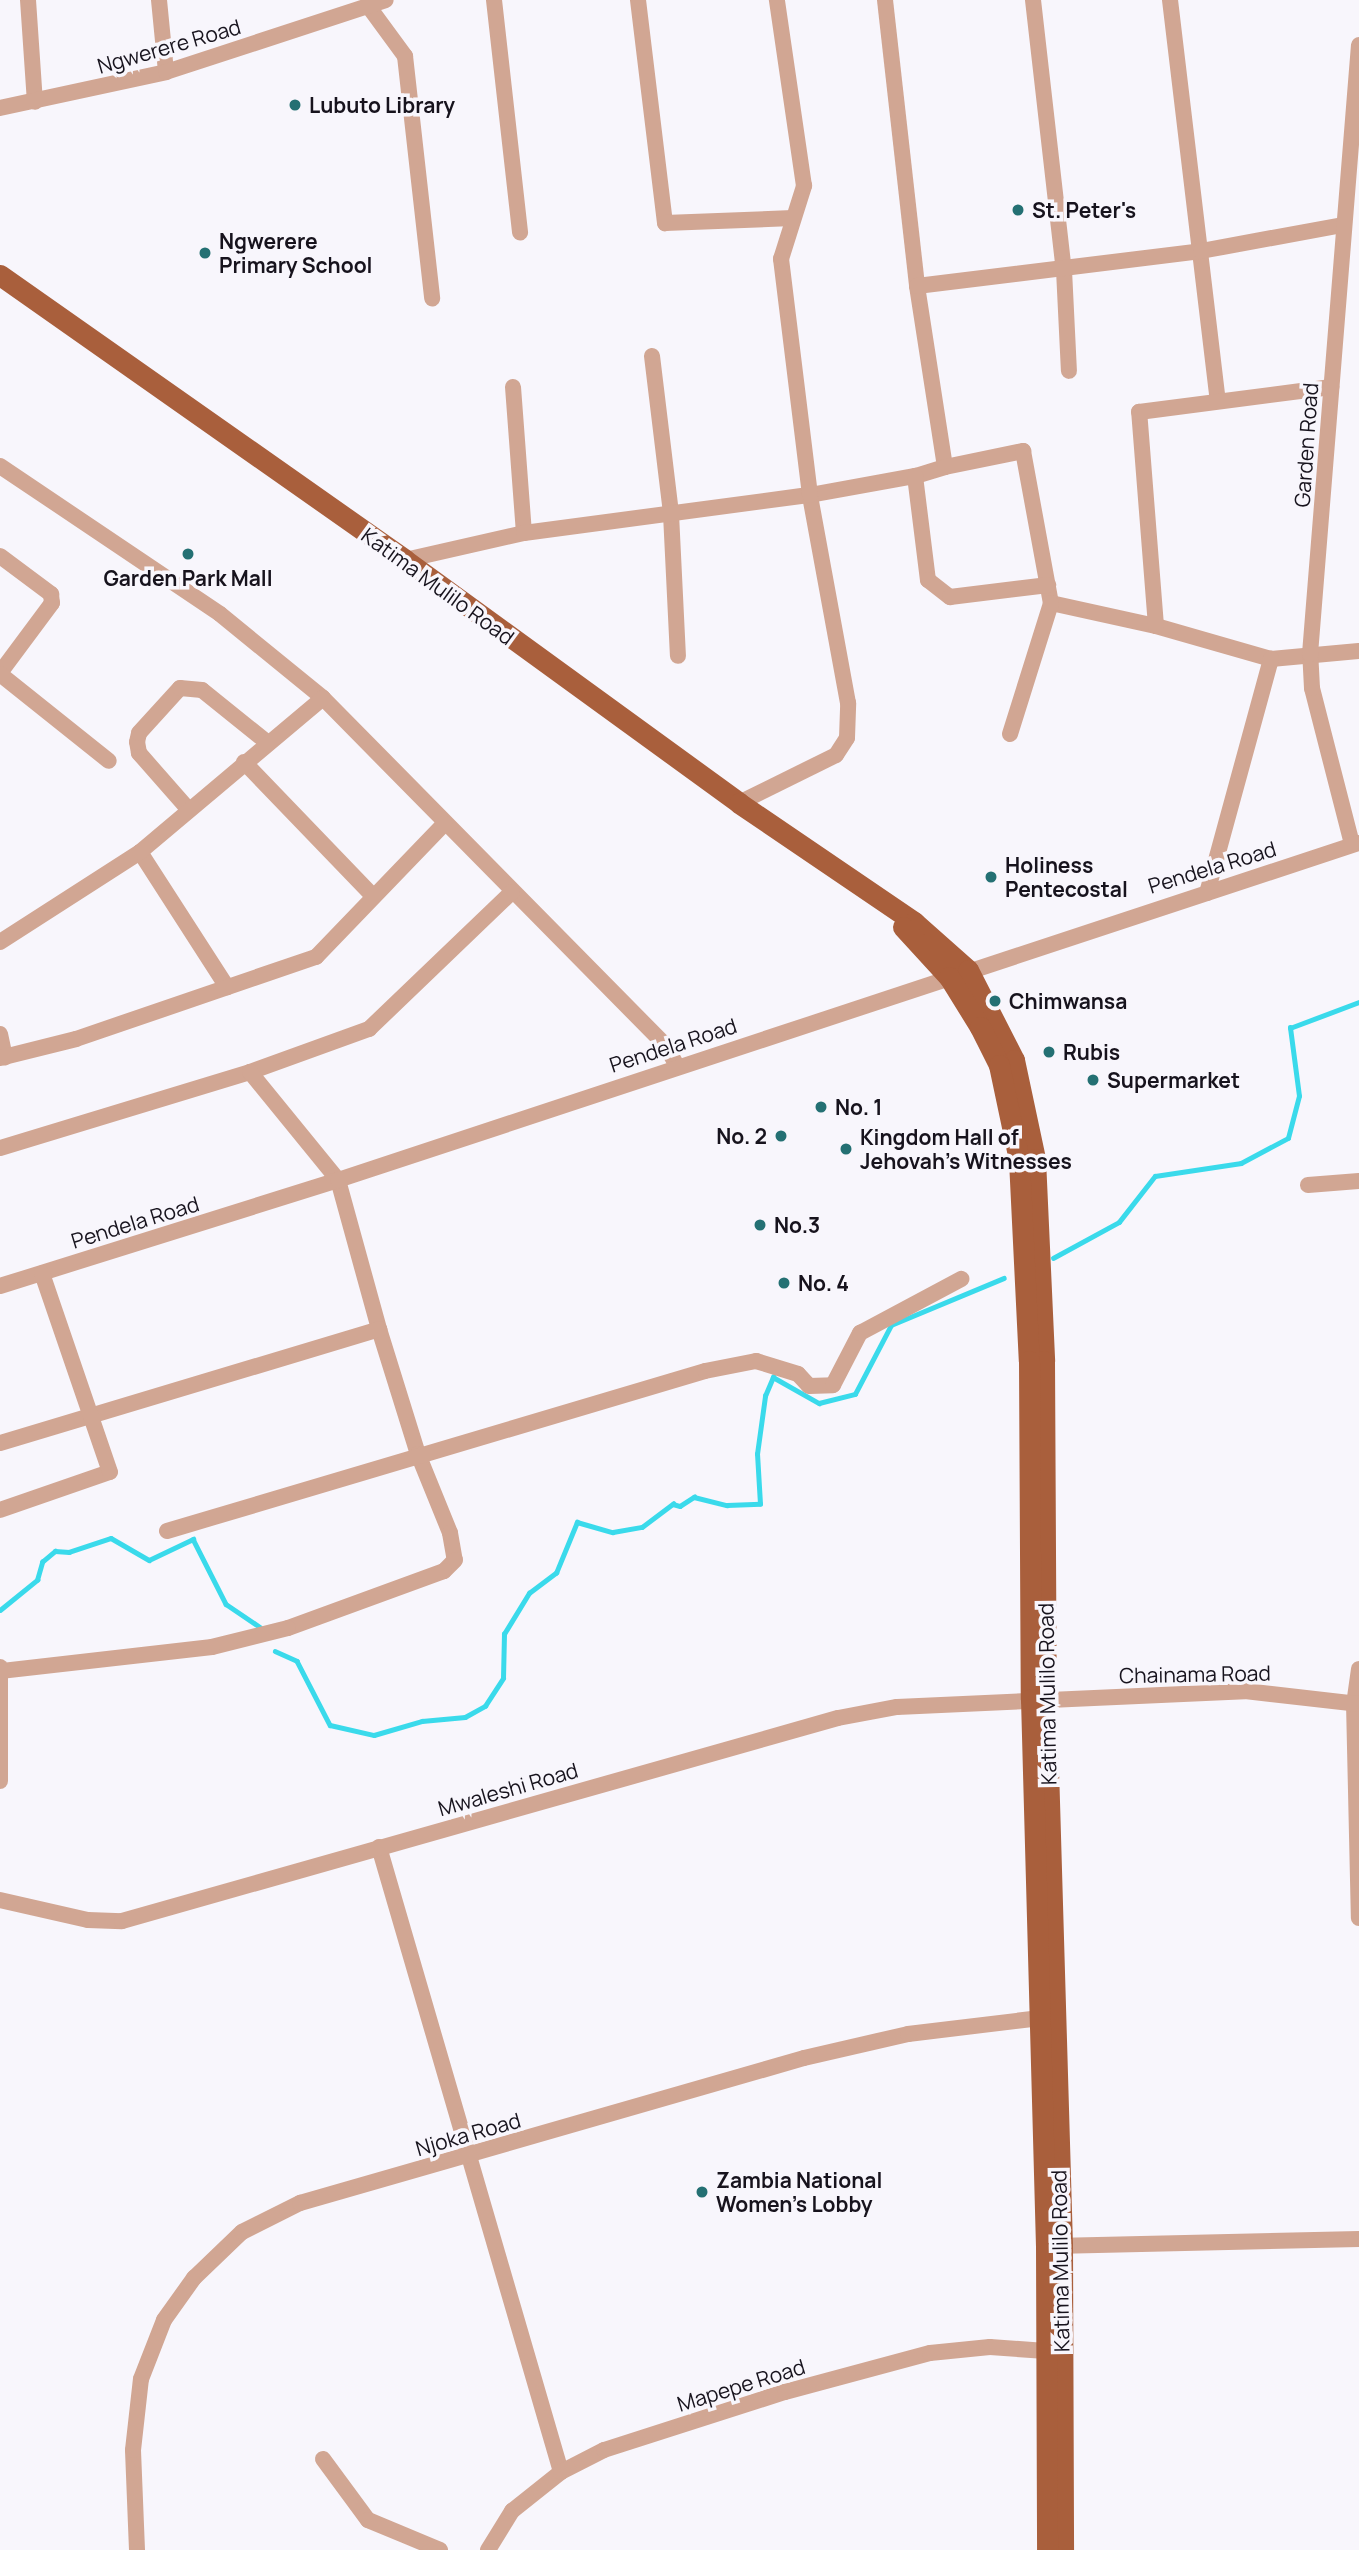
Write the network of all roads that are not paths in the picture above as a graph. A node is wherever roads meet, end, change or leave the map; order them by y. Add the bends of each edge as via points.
1 (28, 0) edge
2 (159, 0) edge
3 (494, 0) edge
4 (638, 0) edge
5 (777, 0) edge
6 (885, 0) edge
7 (1033, 0) edge
8 (1170, 0) edge
9 (379, 2) edge
10 (1359, 45) edge
11 (166, 72) junction
12 (35, 102) junction
13 (0, 108) edge
14 (793, 218) junction
15 (1343, 225) junction
16 (520, 233) dead end
17 (1201, 251) junction
18 (1064, 270) junction
19 (0, 275) edge
20 (917, 286) junction
21 (432, 298) dead end
22 (652, 356) dead end
23 (1069, 371) dead end
24 (513, 387) dead end
25 (1331, 387) junction
26 (1218, 400) junction
27 (0, 466) edge
28 (944, 467) junction
29 (915, 476) junction
30 (810, 495) junction
31 (671, 514) junction
32 (524, 533) junction
33 (0, 556) edge
34 (405, 560) junction
35 (1048, 585) junction
36 (1051, 603) junction
37 (1156, 626) junction
38 (1359, 651) edge
39 (1310, 654) junction
40 (678, 656) dead end
41 (1271, 659) junction
42 (0, 674) edge
43 (323, 698) junction
44 (1010, 734) dead end
45 (268, 743) junction
46 (109, 761) dead end
47 (244, 762) junction
48 (739, 803) junction
49 (189, 810) junction
50 (444, 824) junction
51 (1356, 843) edge
52 (140, 852) junction
53 (512, 892) junction
54 (1207, 892) junction
55 (373, 896) junction
56 (0, 942) edge
57 (958, 973) junction
58 (227, 988) junction
59 (0, 1034) edge
60 (3, 1057) edge
61 (677, 1066) junction
62 (250, 1072) junction
63 (0, 1148) edge
64 (338, 1180) junction
65 (1359, 1181) edge
66 (1308, 1185) dead end
67 (42, 1273) junction
68 (961, 1279) dead end
69 (0, 1286) edge
70 (379, 1329) junction
71 (89, 1413) junction
72 (0, 1443) edge
73 (418, 1454) junction
74 (0, 1510) edge
75 (167, 1531) dead end
76 (1, 1669) edge
77 (1359, 1669) edge
78 (1039, 1699) junction
79 (1357, 1704) edge
80 (0, 1781) edge
81 (379, 1847) junction
82 (0, 1900) edge
83 (1359, 1918) edge
84 (1046, 2017) junction
85 (466, 2156) junction
86 (1359, 2239) edge
87 (1054, 2246) junction
88 (1046, 2351) junction
89 (323, 2459) dead end
90 (561, 2472) junction
91 (137, 2550) edge
92 (440, 2550) edge
93 (488, 2550) edge
94 (1047, 2550) edge
95 (1063, 2550) edge

1 - 12 street
2 - 11 street
3 - 16 street
4 - 14 street via 665,223
5 - 14 street via 804,186
6 - 20 street
7 - 18 street
8 - 17 street
9 - 11 street, Ngwerere Road
9 - 21 street via 405,56
10 - 15 street, Garden Road
11 - 12 street, Ngwerere Road
12 - 13 street, Ngwerere Road
14 - 30 street via 781,259
15 - 17 street
15 - 25 street, Garden Road
17 - 18 street
17 - 26 street
18 - 20 street
18 - 23 street
19 - 34 main road, Katima Mulilo Road
20 - 28 street
22 - 31 street
24 - 32 street
25 - 26 street
25 - 39 street, Garden Road
26 - 37 street via 1139,412
27 - 43 street via 220,614
28 - 29 street
28 - 35 street via 1023,451
29 - 30 street
29 - 35 street via 928,580 950,597
30 - 31 street
30 - 48 street via 848,703 847,738 836,755
31 - 32 street
31 - 40 street
32 - 34 street
33 - 42 street via 51,594 52,603
34 - 48 main road, Katima Mulilo Road
35 - 36 street
36 - 37 street
36 - 44 street
37 - 41 street
38 - 39 street
39 - 41 street
39 - 51 street, Garden Road via 1312,688
41 - 54 street
42 - 46 street
43 - 45 street
43 - 50 street
45 - 47 street
45 - 49 street via 202,690 180,688 139,733 137,742 139,753
47 - 49 street
47 - 55 street
48 - 57 main road, Katima Mulilo Road via 914,922
49 - 52 street
50 - 53 street
50 - 55 street
51 - 54 street, Pendela Road
52 - 56 street
52 - 58 street
53 - 61 street via 666,1046
53 - 62 street via 369,1029
54 - 57 street, Pendela Road
55 - 58 street via 316,957
57 - 61 street, Pendela Road
57 - 78 main road, Katima Mulilo Road via 1014,1060 1035,1159 1044,1361
58 - 60 street via 76,1039
59 - 60 street
61 - 64 street, Pendela Road
62 - 63 street
62 - 64 street
64 - 67 street, Pendela Road
64 - 70 street
65 - 66 street
67 - 69 street, Pendela Road
67 - 71 street
68 - 73 street via 860,1333 833,1385 809,1386 798,1374 756,1361 705,1371
70 - 71 street
70 - 73 street
71 - 72 street
71 - 74 street via 110,1472
73 - 75 street
73 - 76 street via 450,1533 455,1560 444,1571 288,1628 212,1647
76 - 80 street
77 - 79 street
78 - 79 street, Chainama Road via 1245,1691
78 - 81 street, Mwaleshi Road via 936,1702 838,1718
78 - 84 main road, Katima Mulilo Road
79 - 83 street
81 - 82 street, Mwaleshi Road via 122,1921 88,1920
81 - 85 street
84 - 85 street, Njoka Road via 908,2034 804,2058
84 - 87 main road, Katima Mulilo Road
85 - 90 street
85 - 91 street, Njoka Road via 300,2203 242,2232 194,2278 164,2320 141,2379 133,2450
86 - 87 street
87 - 88 main road, Katima Mulilo Road
87 - 95 main road, Katima Mulilo Road
88 - 90 street, Mapepe Road via 990,2347 930,2353 785,2392 604,2450
88 - 94 main road, Katima Mulilo Road
89 - 92 street via 368,2520
90 - 93 street, Mapepe Road via 512,2511

